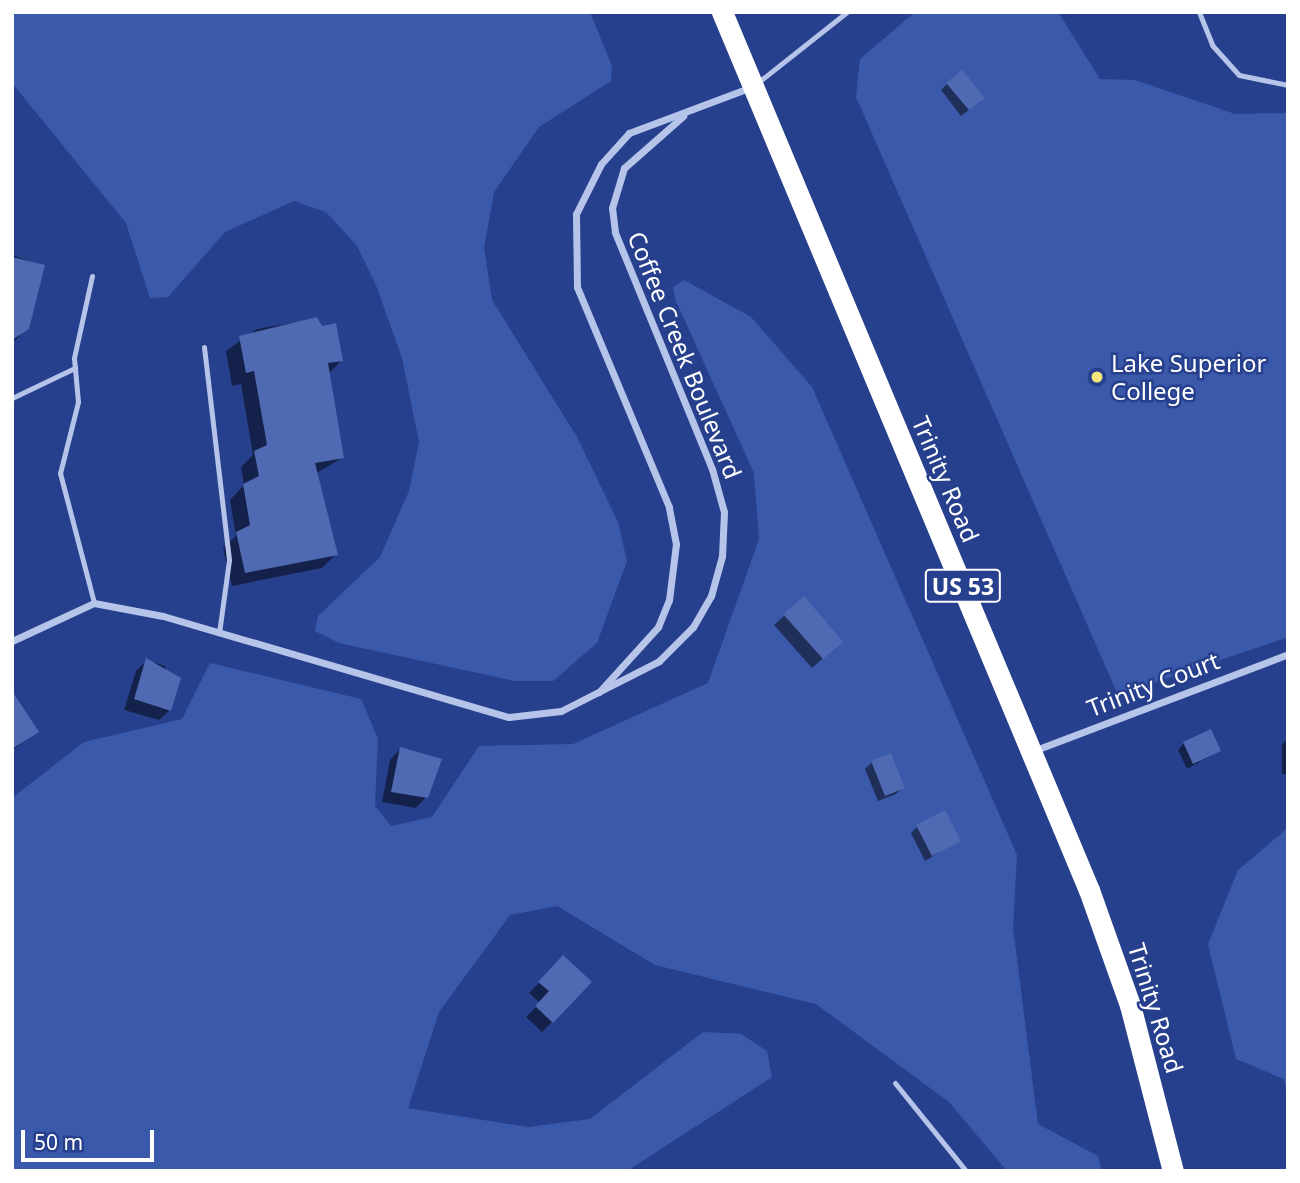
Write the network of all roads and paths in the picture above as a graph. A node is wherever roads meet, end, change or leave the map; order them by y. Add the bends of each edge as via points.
1 (722, 12) edge
2 (847, 12) edge
3 (1199, 12) edge
4 (1288, 85) edge
5 (754, 86) junction
6 (683, 116) junction
7 (92, 275) dead end
8 (204, 347) dead end
9 (75, 368) junction
10 (12, 398) edge
11 (94, 603) junction
12 (219, 633) junction
13 (12, 641) edge
14 (1288, 654) edge
15 (588, 701) junction
16 (1032, 751) junction
17 (895, 1083) dead end
18 (966, 1171) edge
19 (1173, 1171) edge

1 - 5 highway, Trinity Road / US 53
2 - 5 lane
3 - 4 lane via 1212,45 1239,75
5 - 6 street, Coffee Creek Boulevard
5 - 16 highway, Trinity Road / US 53
6 - 15 street, Coffee Creek Boulevard via 639,127 618,142 591,179 573,230 577,287 669,507 676,544 669,600 658,626 635,659
6 - 15 street, Coffee Creek Boulevard via 624,168 613,194 612,222 719,490 722,556 710,596 683,637 643,672
7 - 9 lane
8 - 12 lane via 229,560
9 - 10 lane
9 - 11 lane via 78,402 60,473
11 - 12 street, Coffee Creek Boulevard
11 - 13 street
12 - 15 street, Coffee Creek Boulevard via 485,714 544,715
14 - 16 street, Trinity Court
16 - 19 highway, Trinity Road / US 53 via 1130,1005
17 - 18 lane

